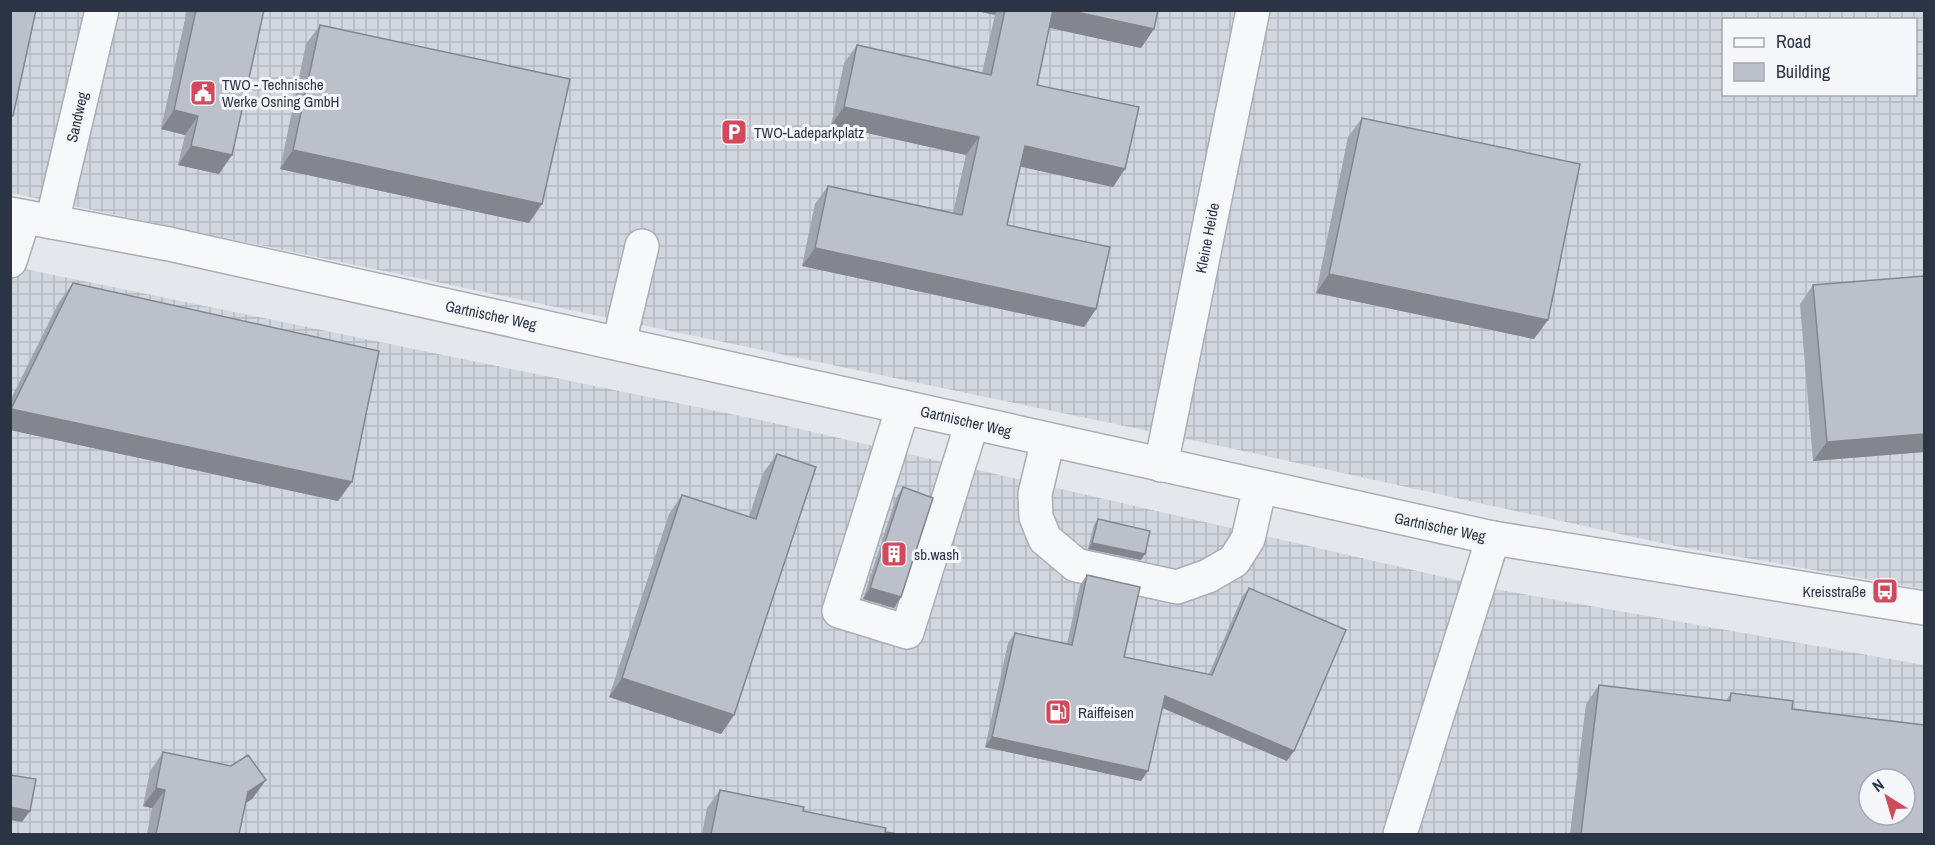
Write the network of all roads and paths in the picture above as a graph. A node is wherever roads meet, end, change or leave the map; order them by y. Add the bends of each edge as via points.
1 (102, 10) edge
2 (1253, 10) edge
3 (29, 218) edge
4 (642, 246) dead end
5 (10, 261) edge
6 (619, 344) junction
7 (903, 407) junction
8 (972, 423) junction
9 (1048, 440) junction
10 (1161, 465) junction
11 (1260, 487) junction
12 (1493, 538) junction
13 (1924, 608) edge
14 (1400, 834) edge

1 - 3 street, Sandweg
2 - 10 street, Kleine Heide
3 - 5 street, Sandweg
3 - 6 street, Gartnischer Weg via 170,244
4 - 6 street
6 - 7 street, Gartnischer Weg
7 - 8 street, Gartnischer Weg
7 - 8 street via 840,611 906,632
8 - 9 street, Gartnischer Weg
9 - 10 street, Gartnischer Weg
9 - 11 street via 1035,494 1036,517 1045,539 1076,565 1177,587 1208,576 1234,561 1248,539
10 - 11 street, Gartnischer Weg
11 - 12 street, Gartnischer Weg
12 - 13 street, Gartnischer Weg
12 - 14 street

